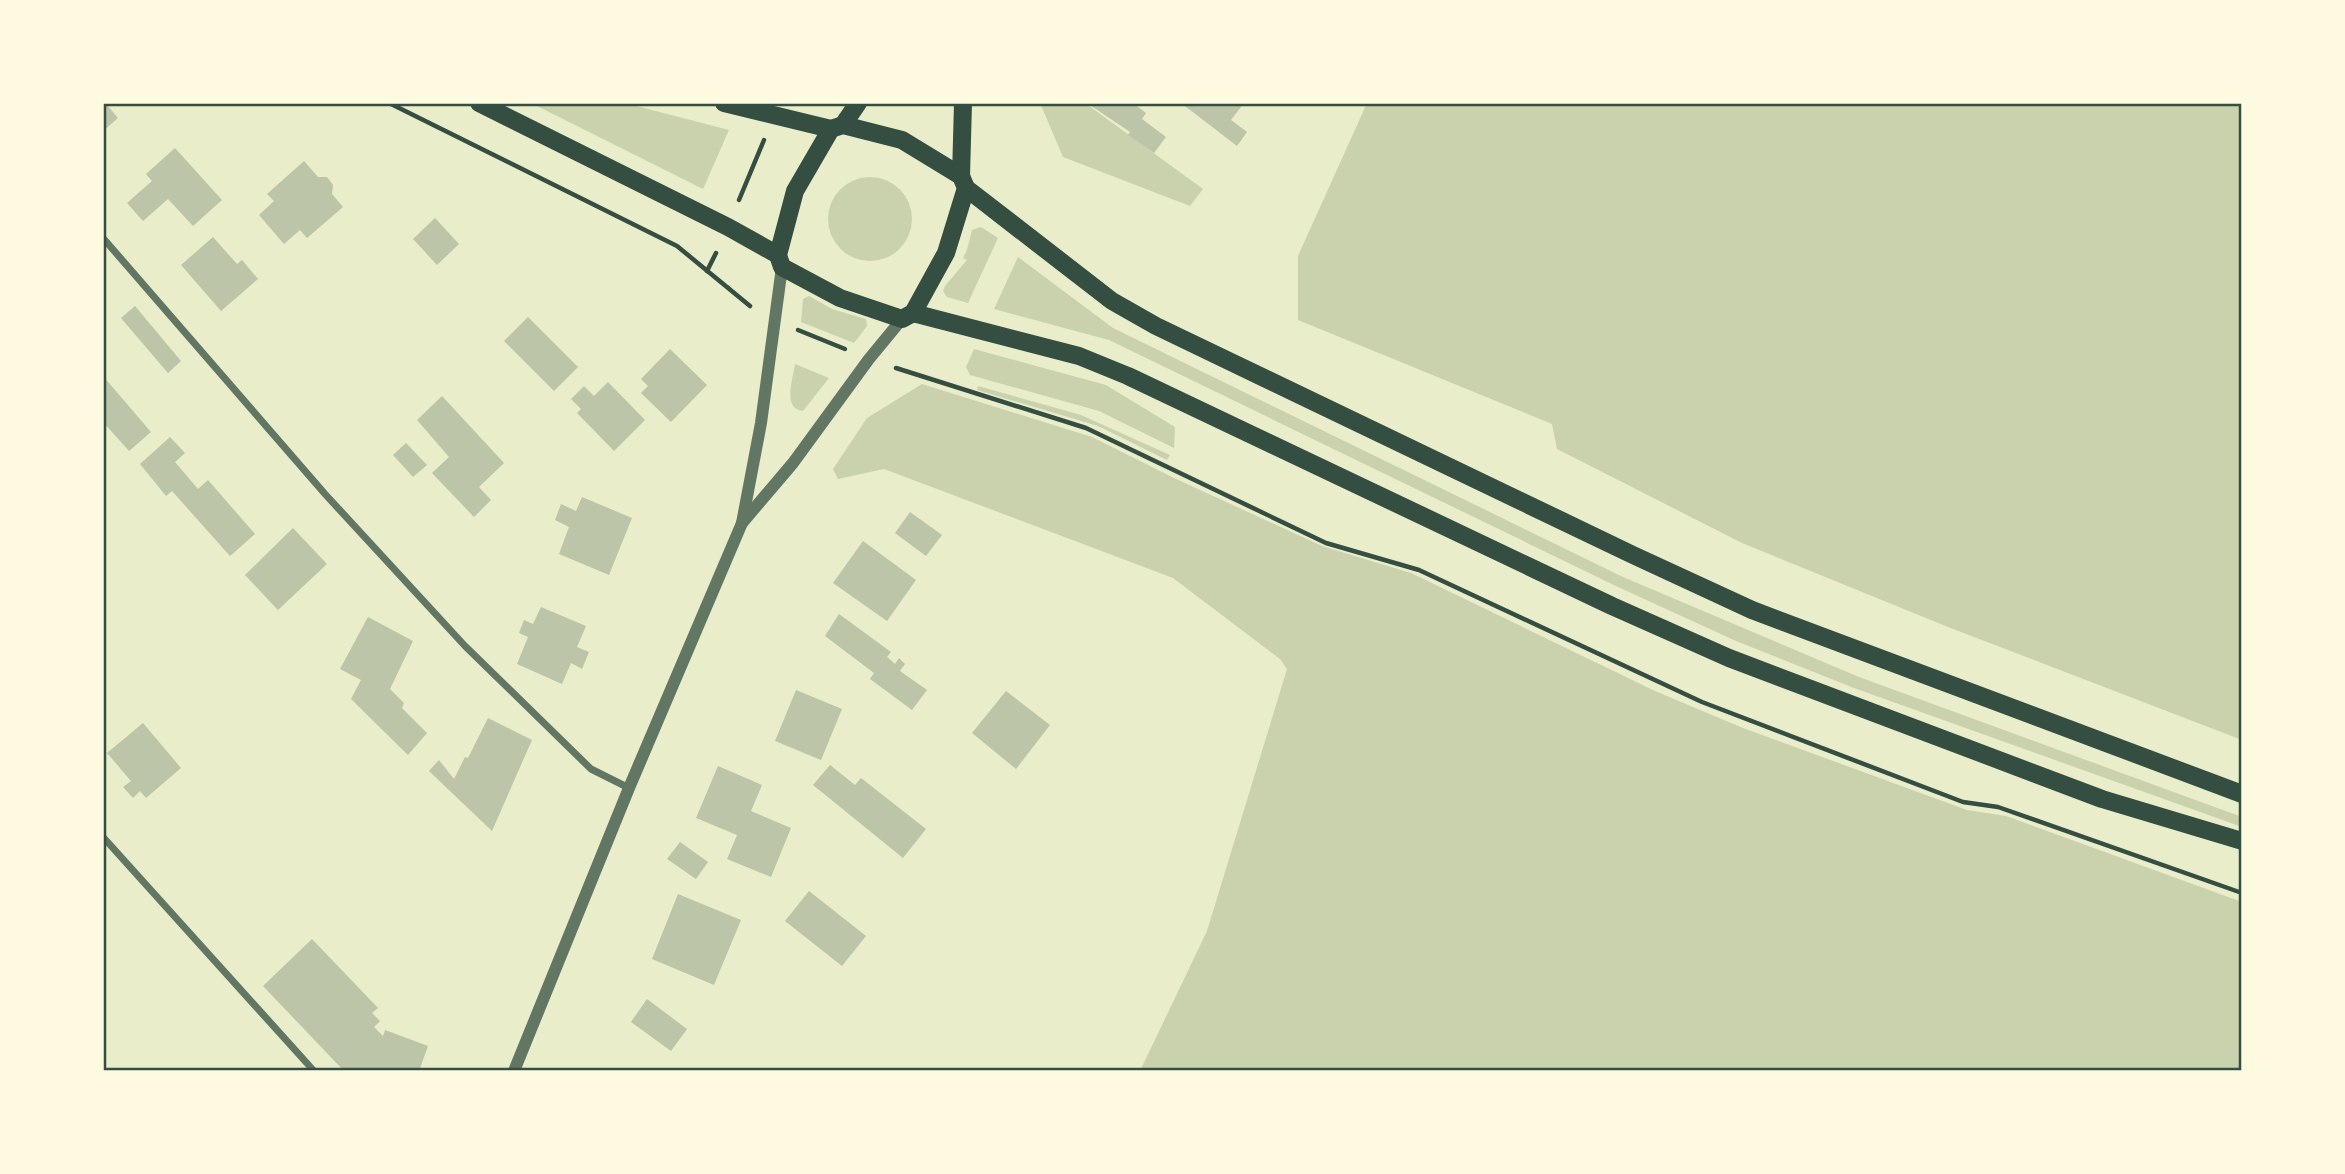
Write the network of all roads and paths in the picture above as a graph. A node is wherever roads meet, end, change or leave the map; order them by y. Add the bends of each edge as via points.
1 (389, 103) edge
2 (479, 103) edge
3 (724, 103) edge
4 (858, 103) edge
5 (963, 103) edge
6 (774, 115) junction
7 (837, 127) junction
8 (963, 182) junction
9 (728, 226) junction
10 (103, 238) edge
11 (780, 261) junction
12 (707, 271) junction
13 (908, 316) junction
14 (776, 321) junction
15 (869, 359) junction
16 (742, 523) junction
17 (629, 788) junction
18 (2242, 794) edge
19 (103, 837) edge
20 (2242, 841) edge
21 (2242, 894) edge
22 (314, 1071) edge
23 (514, 1071) edge

1 - 12 path via 677,246
2 - 9 main road
3 - 6 main road
4 - 7 main road
5 - 8 main road
6 - 7 main road
6 - 9 path
7 - 8 main road via 902,140
7 - 11 main road via 795,191
8 - 13 main road via 946,253
8 - 18 main road via 1112,301 1156,326 1633,555 1752,610
9 - 11 main road
9 - 12 path
10 - 17 street via 325,494 465,646 591,769
11 - 13 main road via 840,298
11 - 14 street
12 - 14 path
13 - 15 street
13 - 20 main road via 1079,356 1729,658 2102,799
14 - 15 path
14 - 16 street
15 - 16 street via 793,463
15 - 21 path via 1086,428 1326,543 1419,570 1715,707 1964,802 1998,807
16 - 17 street
17 - 23 street
19 - 22 street

